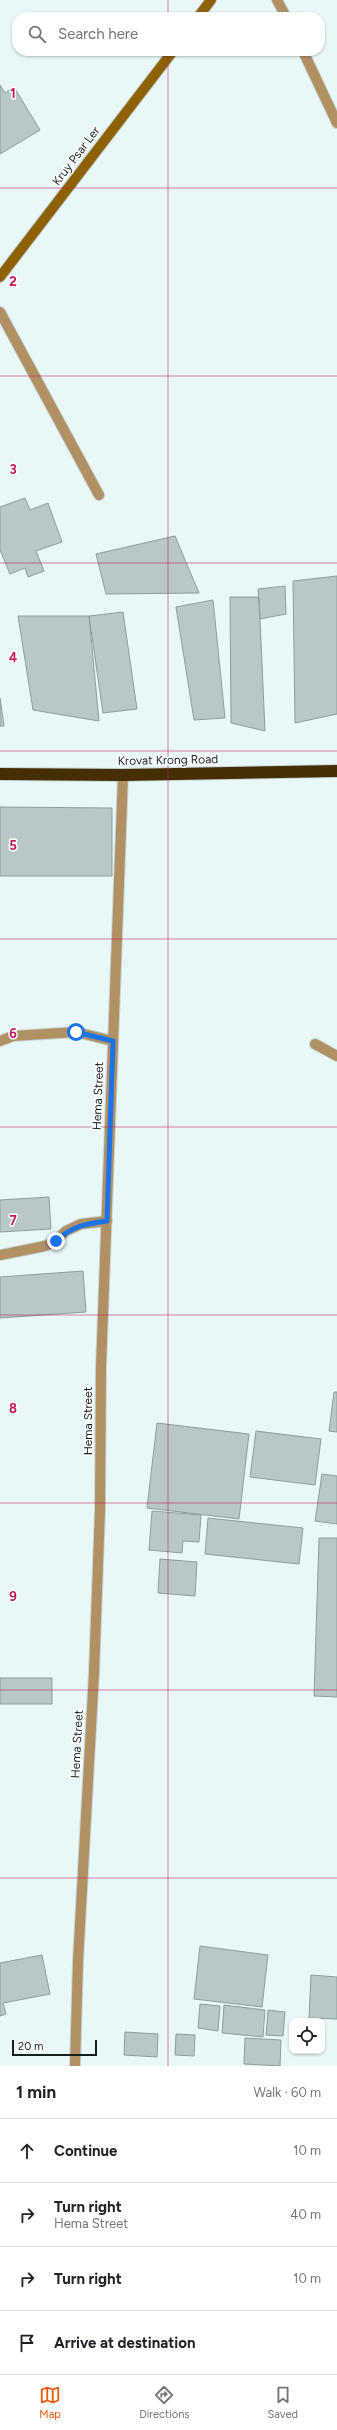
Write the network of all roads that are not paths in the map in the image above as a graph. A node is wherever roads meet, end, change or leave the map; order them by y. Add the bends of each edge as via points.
1 (211, 0) edge
2 (277, 0) edge
3 (202, 12) edge
4 (283, 12) edge
5 (169, 56) edge
6 (305, 56) edge
7 (337, 123) edge
8 (0, 277) edge
9 (0, 312) edge
10 (100, 495) dead end
11 (337, 770) edge
12 (0, 774) edge
13 (123, 775) junction
14 (0, 1041) edge
15 (113, 1041) junction
16 (315, 1044) dead end
17 (337, 1056) edge
18 (107, 1221) junction
19 (0, 1255) edge
20 (75, 2066) edge

1 - 3 street
2 - 4 street
5 - 8 street, Kruy Psar Ler
6 - 7 street
9 - 10 street
11 - 13 highway, Krovat Krong Road
12 - 13 highway, Krovat Krong Road
13 - 15 street, Hema Street
14 - 15 street via 13,1036 76,1032
15 - 18 street, Hema Street
16 - 17 street
18 - 19 street via 81,1224 45,1246
18 - 20 street, Hema Street via 95,1665 78,1961

